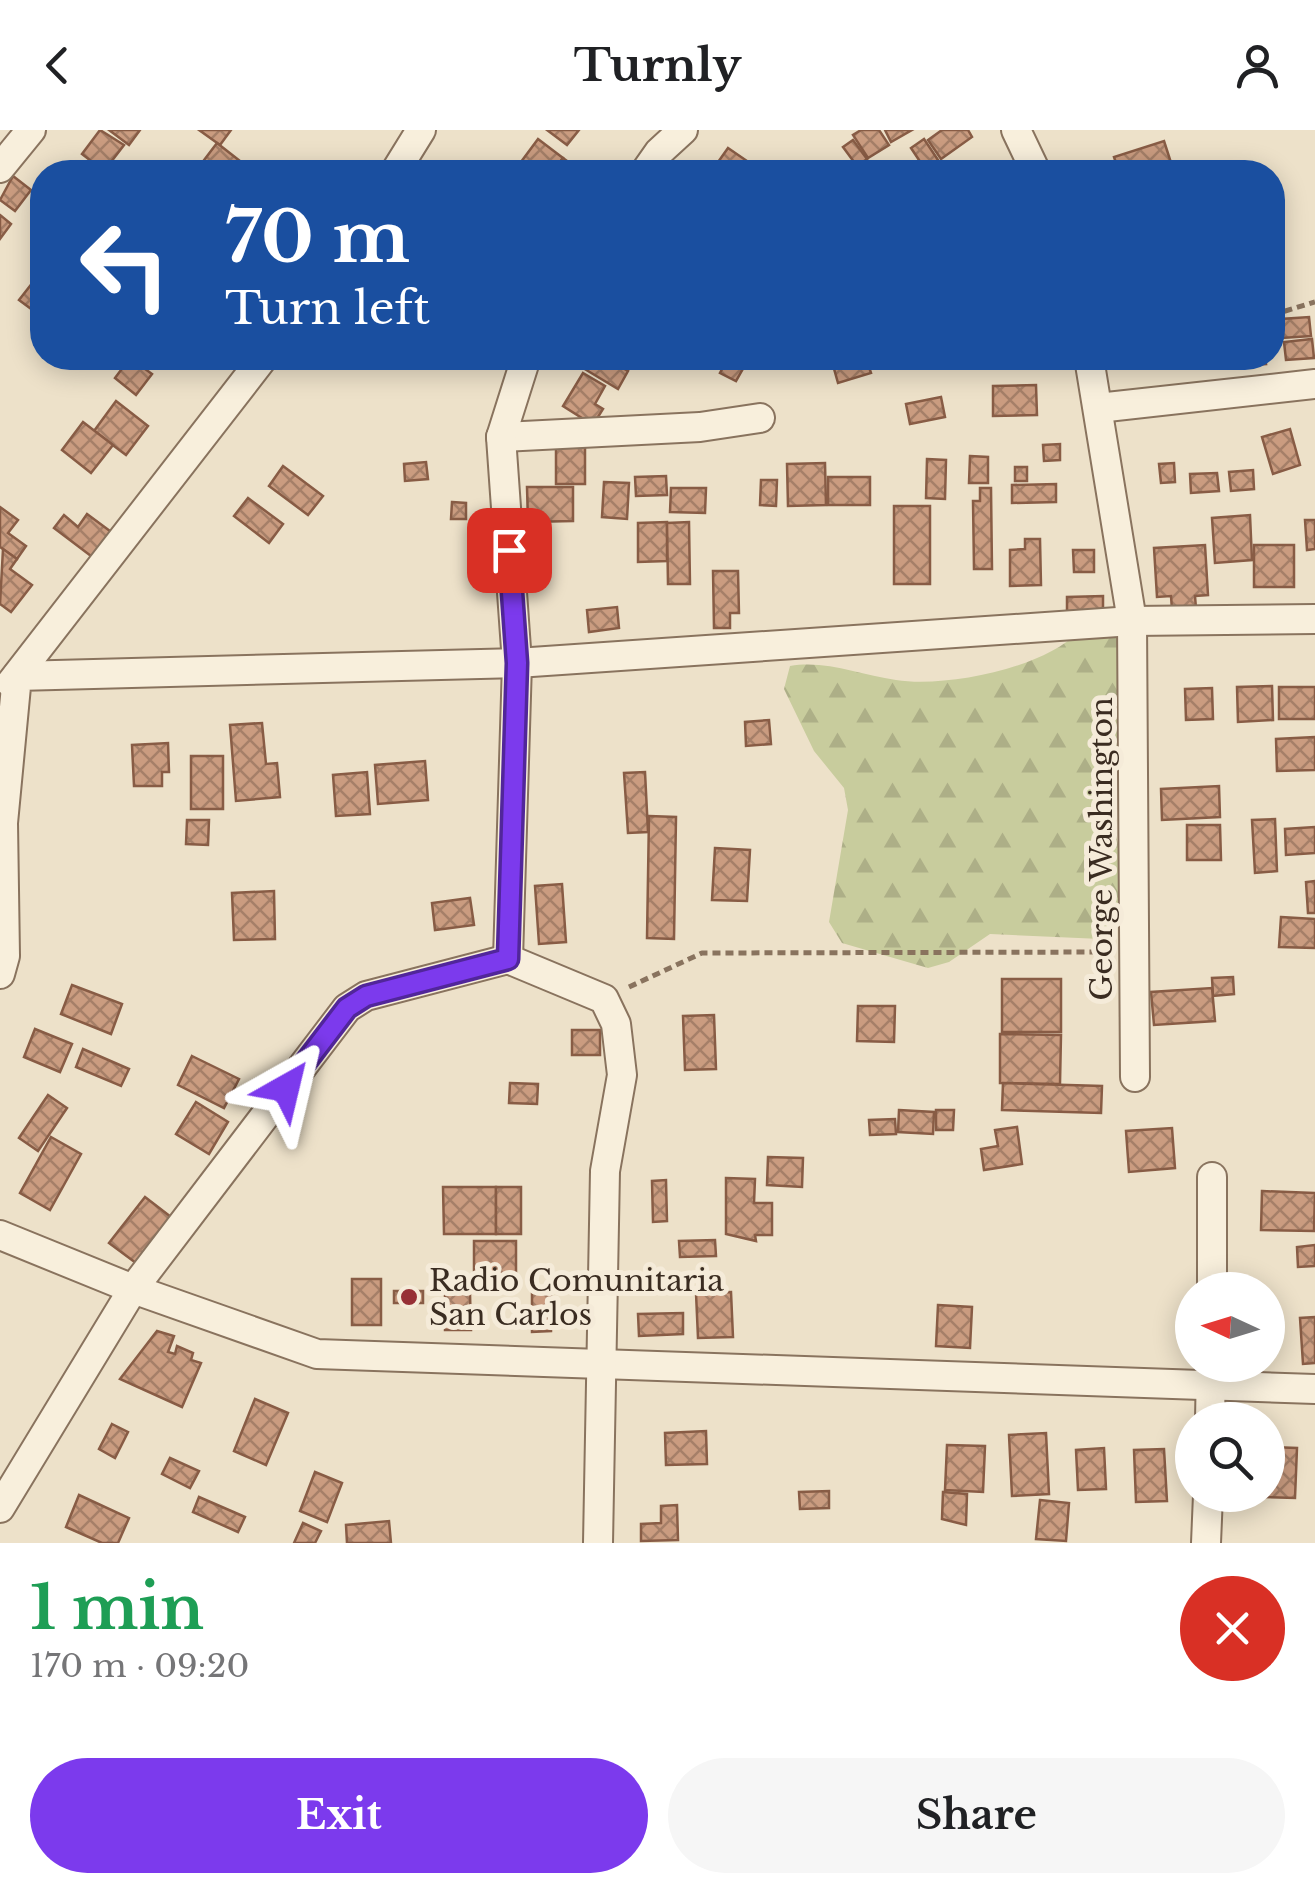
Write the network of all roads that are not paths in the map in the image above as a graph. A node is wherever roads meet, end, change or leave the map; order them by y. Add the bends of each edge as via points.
1 (30, 130) edge
2 (421, 130) edge
3 (683, 130) edge
4 (1016, 130) edge
5 (402, 160) edge
6 (653, 160) edge
7 (1030, 160) edge
8 (0, 168) edge
9 (254, 370) edge
10 (522, 370) edge
11 (1091, 370) edge
12 (1315, 384) edge
13 (1098, 408) junction
14 (760, 418) dead end
15 (500, 437) junction
16 (1315, 619) edge
17 (1132, 621) junction
18 (517, 663) junction
19 (9, 685) edge
20 (508, 959) junction
21 (0, 974) edge
22 (1134, 1077) dead end
23 (1212, 1176) dead end
24 (0, 1235) edge
25 (1212, 1272) edge
26 (133, 1290) junction
27 (604, 1365) junction
28 (1175, 1375) edge
29 (1259, 1382) edge
30 (1315, 1389) edge
31 (0, 1508) edge
32 (1207, 1512) edge
33 (598, 1543) edge
34 (1206, 1543) edge

1 - 8 street
2 - 5 street
3 - 6 street
4 - 7 street
9 - 19 street
10 - 15 street
11 - 13 street, George Washington
12 - 13 street
13 - 17 street, George Washington
14 - 15 street via 700,428
15 - 18 street
16 - 17 street
17 - 18 street
17 - 22 street, George Washington
18 - 19 street
18 - 20 street
19 - 21 street
20 - 26 street via 366,996 347,1008
20 - 27 street via 604,999 616,1024 622,1075 605,1170
23 - 25 street
24 - 26 street
26 - 27 street via 318,1354
26 - 31 street
27 - 28 street
27 - 33 street
29 - 30 street
32 - 34 street

